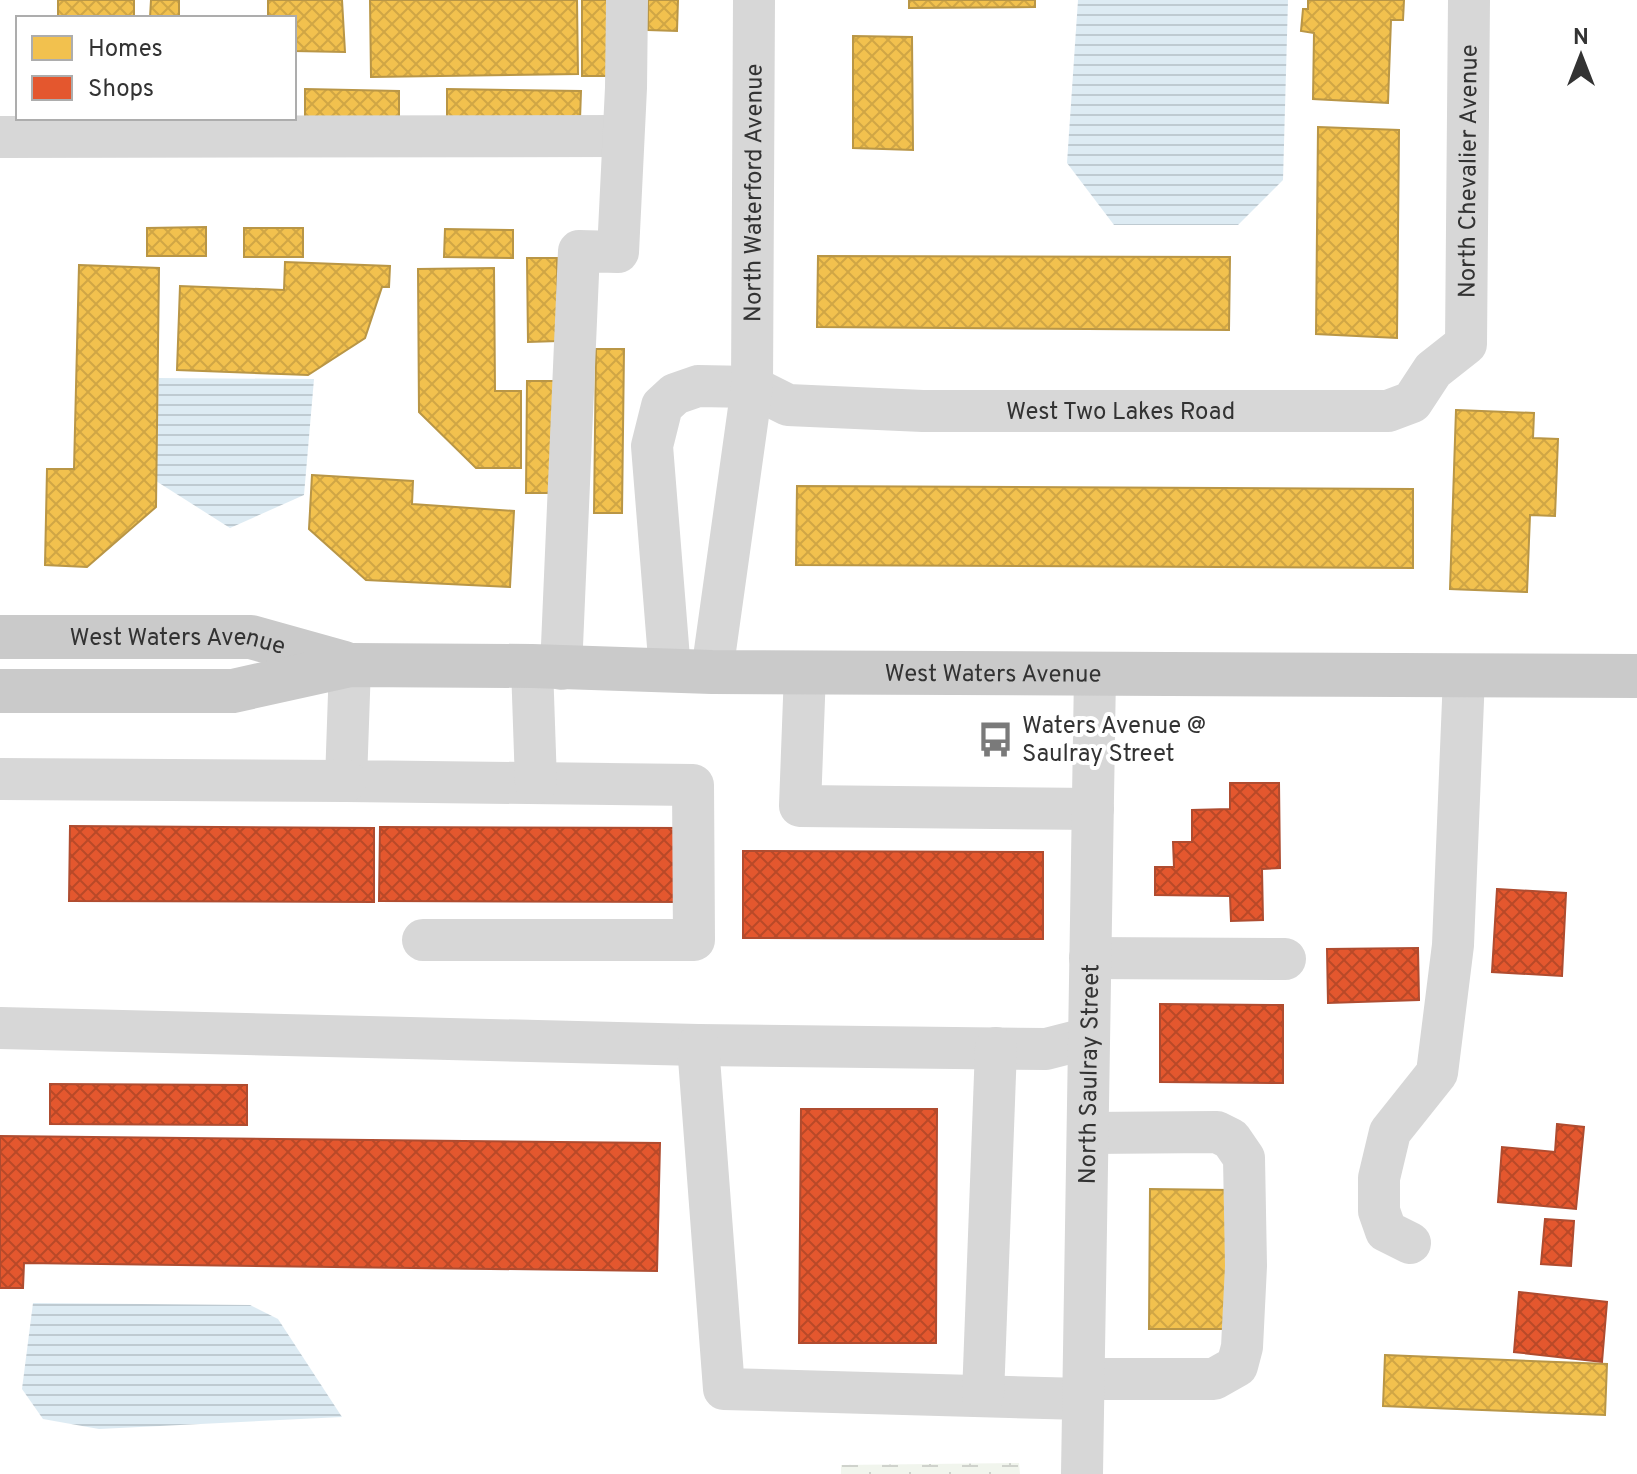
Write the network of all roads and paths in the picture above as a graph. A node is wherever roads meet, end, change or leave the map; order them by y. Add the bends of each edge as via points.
1 (627, 0) edge
2 (754, 0) edge
3 (1469, 0) edge
4 (623, 136) junction
5 (0, 137) edge
6 (1466, 344) joint
7 (752, 387) junction
8 (0, 637) edge
9 (350, 665) junction
10 (546, 668) junction
11 (670, 671) junction
12 (712, 672) junction
13 (805, 672) junction
14 (1095, 674) junction
15 (1464, 676) junction
16 (1637, 676) edge
17 (0, 691) edge
18 (0, 779) edge
19 (346, 781) junction
20 (536, 783) junction
21 (1093, 809) junction
22 (423, 940) dead end
23 (1090, 958) junction
24 (1285, 959) dead end
25 (0, 1028) edge
26 (1089, 1038) junction
27 (698, 1045) junction
28 (996, 1048) junction
29 (1088, 1133) junction
30 (1410, 1243) dead end
31 (1083, 1389) junction
32 (983, 1396) junction
33 (1082, 1474) edge

1 - 4 street
2 - 7 street, North Waterford Avenue
3 - 6 street, North Chevalier Avenue
4 - 5 street
4 - 10 street via 618,252 579,251
6 - 7 street, West Two Lakes Road via 1433,370 1412,402 1388,411 923,411 788,405
7 - 11 street via 698,386 675,394 662,406 652,446
7 - 12 street, North Waterford Avenue
8 - 9 main road, West Waters Avenue via 251,637
9 - 10 main road, West Waters Avenue
9 - 17 main road, West Waters Avenue via 233,691
9 - 19 street
10 - 11 main road, West Waters Avenue
10 - 20 street
11 - 12 main road, West Waters Avenue
12 - 13 main road, West Waters Avenue
13 - 14 main road, West Waters Avenue
13 - 21 street via 800,806
14 - 15 main road, West Waters Avenue
14 - 21 street, North Saulray Street
15 - 16 main road, West Waters Avenue
15 - 30 street via 1453,945 1437,1073 1390,1132 1379,1178 1379,1211 1386,1231
18 - 19 street
19 - 20 street
20 - 22 street via 693,785 694,940
21 - 23 street, North Saulray Street
23 - 24 street
23 - 26 street, North Saulray Street
25 - 27 street
26 - 28 street via 1046,1049
26 - 29 street, North Saulray Street
27 - 28 street
27 - 32 street via 724,1389
28 - 32 street
29 - 31 street, North Saulray Street
29 - 31 street via 1217,1132 1231,1139 1244,1158 1246,1266 1237,1366 1214,1379
31 - 32 street
31 - 33 street, North Saulray Street

